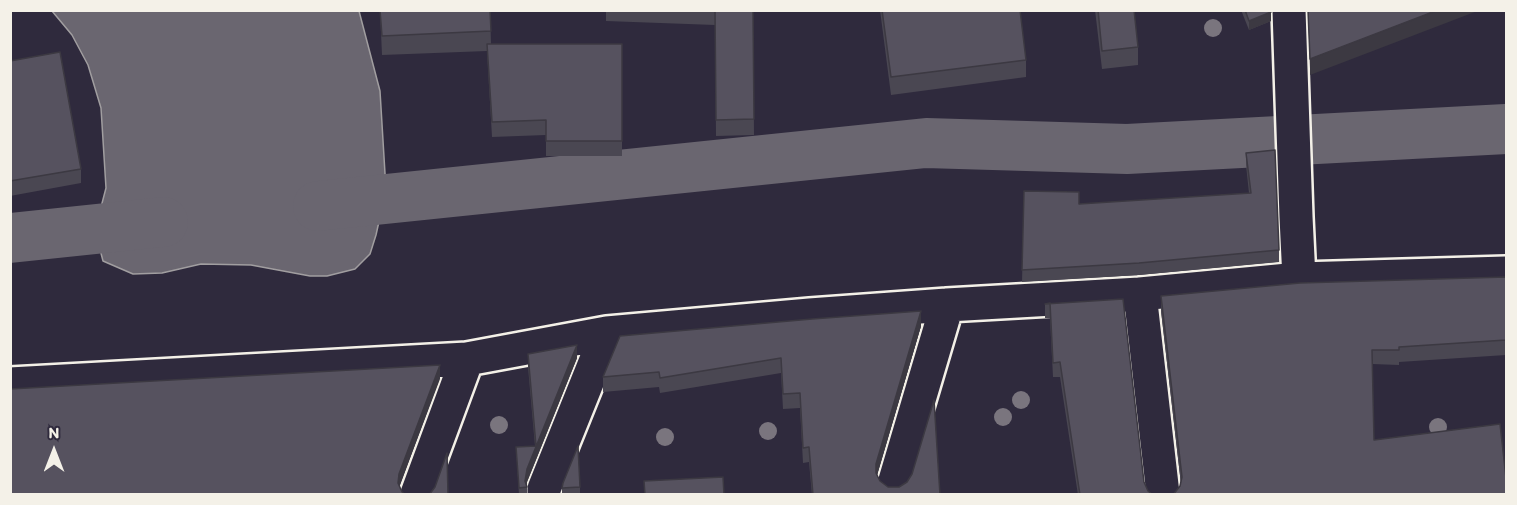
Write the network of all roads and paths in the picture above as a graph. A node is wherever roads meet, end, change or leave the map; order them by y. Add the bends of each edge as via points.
1 (1289, 17) edge
2 (1506, 273) edge
3 (1299, 279) junction
4 (1140, 294) junction
5 (947, 305) junction
6 (607, 333) junction
7 (467, 358) junction
8 (10, 384) edge
9 (894, 484) edge
10 (417, 495) edge
11 (544, 495) edge
12 (1164, 495) edge

1 - 3 street
2 - 3 street
3 - 4 street
4 - 5 street
4 - 12 street
5 - 6 street
5 - 9 street
6 - 7 street
6 - 11 street
7 - 8 street
7 - 10 street

